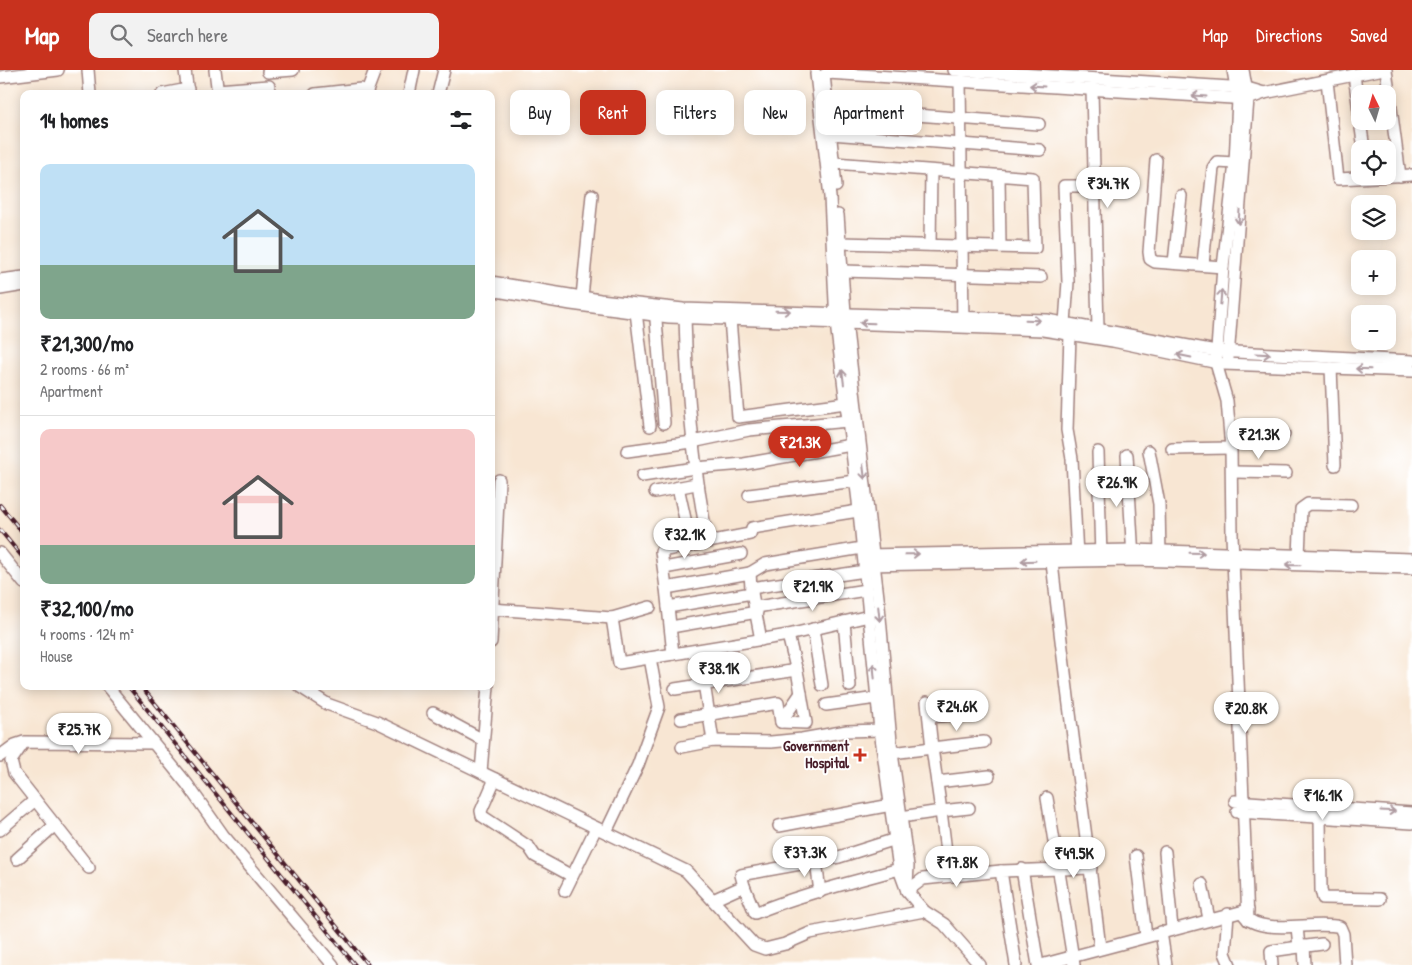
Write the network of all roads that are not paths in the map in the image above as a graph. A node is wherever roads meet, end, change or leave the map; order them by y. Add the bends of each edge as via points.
1 (58, 70) edge
2 (185, 70) edge
3 (215, 70) edge
4 (293, 70) edge
5 (368, 70) edge
6 (375, 70) edge
7 (414, 70) edge
8 (444, 70) edge
9 (954, 70) edge
10 (1233, 70) edge
11 (1243, 70) edge
12 (1379, 70) edge
13 (1386, 70) edge
14 (268, 71) edge
15 (86, 72) edge
16 (822, 72) edge
17 (1354, 76) junction
18 (0, 77) edge
19 (1064, 78) edge
20 (960, 81) junction
21 (1327, 82) junction
22 (1355, 85) edge
23 (89, 90) edge
24 (188, 90) edge
25 (218, 90) edge
26 (269, 90) edge
27 (363, 90) edge
28 (363, 90) edge
29 (410, 90) edge
30 (439, 90) edge
31 (824, 90) edge
32 (1092, 90) junction
33 (1242, 93) junction
34 (922, 115) edge
35 (960, 118) junction
36 (1039, 124) dead end
37 (830, 135) edge
38 (842, 135) edge
39 (960, 145) junction
40 (1040, 150) dead end
41 (1156, 160) dead end
42 (834, 163) junction
43 (1235, 163) junction
44 (931, 171) junction
45 (960, 174) junction
46 (1412, 175) edge
47 (998, 176) junction
48 (1396, 176) edge
49 (1400, 176) junction
50 (1351, 178) edge
51 (1094, 186) junction
52 (592, 195) dead end
53 (1181, 196) dead end
54 (840, 243) junction
55 (930, 245) junction
56 (961, 246) junction
57 (1000, 247) junction
58 (1174, 263) junction
59 (1203, 264) junction
60 (1223, 267) junction
61 (843, 271) junction
62 (961, 275) junction
63 (1041, 277) dead end
64 (20, 278) edge
65 (0, 280) edge
66 (495, 283) edge
67 (20, 286) edge
68 (0, 289) edge
69 (495, 291) edge
70 (582, 297) junction
71 (655, 310) junction
72 (636, 312) junction
73 (685, 317) junction
74 (841, 318) junction
75 (730, 319) junction
76 (963, 322) junction
77 (1065, 323) junction
78 (1098, 329) junction
79 (1070, 334) junction
80 (1229, 352) junction
81 (1216, 357) junction
82 (1412, 361) edge
83 (1228, 364) junction
84 (1331, 368) junction
85 (1412, 371) edge
86 (1221, 375) junction
87 (846, 402) junction
88 (848, 421) junction
89 (664, 423) dead end
90 (650, 426) dead end
91 (1284, 434) dead end
92 (1230, 436) junction
93 (692, 442) junction
94 (851, 445) junction
95 (1231, 448) junction
96 (1172, 449) dead end
97 (627, 450) dead end
98 (1149, 451) dead end
99 (1098, 452) dead end
100 (1127, 455) dead end
101 (1335, 465) dead end
102 (695, 468) junction
103 (1232, 472) junction
104 (1286, 473) dead end
105 (642, 476) dead end
106 (499, 480) dead end
107 (855, 481) junction
108 (696, 484) junction
109 (678, 487) junction
110 (655, 492) dead end
111 (749, 495) dead end
112 (1351, 506) dead end
113 (858, 511) junction
114 (495, 523) edge
115 (708, 542) junction
116 (691, 546) junction
117 (0, 553) edge
118 (741, 554) dead end
119 (1051, 556) junction
120 (1077, 556) junction
121 (1101, 556) junction
122 (1133, 556) junction
123 (1299, 556) junction
124 (1160, 557) junction
125 (1412, 558) edge
126 (1231, 559) junction
127 (867, 560) junction
128 (664, 568) junction
129 (1412, 568) edge
130 (750, 573) junction
131 (20, 578) edge
132 (666, 588) junction
133 (866, 590) junction
134 (752, 591) junction
135 (650, 607) dead end
136 (668, 607) junction
137 (495, 609) edge
138 (756, 610) junction
139 (869, 616) junction
140 (612, 618) junction
141 (844, 622) junction
142 (671, 628) junction
143 (813, 630) junction
144 (788, 635) junction
145 (761, 640) junction
146 (699, 651) junction
147 (674, 654) junction
148 (650, 658) junction
149 (797, 670) junction
150 (704, 683) junction
151 (822, 685) dead end
152 (850, 686) dead end
153 (675, 689) dead end
154 (110, 690) edge
155 (305, 690) edge
156 (488, 690) edge
157 (801, 694) junction
158 (882, 697) junction
159 (927, 702) dead end
160 (826, 706) dead end
161 (979, 712) dead end
162 (433, 713) dead end
163 (708, 714) junction
164 (928, 717) junction
165 (681, 719) dead end
166 (781, 722) junction
167 (880, 730) junction
168 (483, 740) junction
169 (713, 741) junction
170 (24, 742) junction
171 (153, 742) junction
172 (984, 742) dead end
173 (682, 747) dead end
174 (932, 748) junction
175 (892, 753) junction
176 (0, 756) edge
177 (481, 772) junction
178 (989, 776) dead end
179 (495, 779) junction
180 (937, 782) junction
181 (1047, 798) dead end
182 (35, 800) junction
183 (891, 806) junction
184 (1239, 806) junction
185 (969, 808) dead end
186 (941, 811) junction
187 (1412, 813) edge
188 (901, 817) junction
189 (1320, 818) junction
190 (1412, 823) edge
191 (55, 825) junction
192 (779, 826) dead end
193 (0, 830) edge
194 (601, 830) junction
195 (896, 839) junction
196 (1166, 852) dead end
197 (1136, 856) dead end
198 (17, 859) dead end
199 (816, 861) junction
200 (89, 868) dead end
201 (1090, 868) junction
202 (899, 869) junction
203 (1022, 869) junction
204 (1060, 870) junction
205 (1001, 871) junction
206 (572, 876) junction
207 (949, 876) junction
208 (1202, 884) dead end
209 (744, 886) junction
210 (565, 891) dead end
211 (907, 891) junction
212 (820, 892) junction
213 (1380, 899) dead end
214 (713, 900) junction
215 (924, 911) junction
216 (1228, 914) junction
217 (1246, 914) junction
218 (1209, 919) junction
219 (1297, 927) junction
220 (1167, 931) junction
221 (1146, 936) junction
222 (1322, 944) dead end
223 (1301, 947) junction
224 (1100, 948) junction
225 (1073, 961) edge
226 (1045, 964) edge
227 (333, 965) edge
228 (980, 965) edge
229 (1016, 965) edge
230 (1166, 965) edge
231 (1230, 965) edge
232 (1272, 965) edge
233 (1305, 965) edge
234 (1345, 965) edge

1 - 18 street
2 - 24 street
3 - 25 street
4 - 14 street
5 - 27 street
6 - 28 street
7 - 29 street
8 - 30 street
9 - 19 street
10 - 33 street
11 - 33 street
12 - 17 street
13 - 49 street
14 - 26 street
15 - 23 street
16 - 20 street
16 - 31 street
16 - 74 street
17 - 21 street
17 - 22 street
19 -> 20 street
19 - 32 street
19 - 33 street
20 - 35 street
21 - 33 street via 1264,93
21 - 50 street via 1338,179
33 -> 32 street
32 - 51 street
33 - 43 street
33 -> 80 street
34 - 35 street
35 - 36 street
35 - 39 street
37 - 42 street
38 - 39 street
39 - 40 street
39 - 45 street
41 - 58 street via 1149,256 1155,262
42 - 44 street
42 - 54 street
43 - 59 street via 1217,162 1213,168
43 - 60 street
44 - 45 street
44 - 55 street
45 - 47 street
45 - 56 street
46 - 49 street
47 - 57 street
47 - 57 street via 1033,178 1035,248
48 - 49 street
51 - 77 street via 1064,186 1068,282
51 - 78 street
52 - 70 street
53 - 58 street
54 - 55 street
54 - 61 street
55 - 56 street
56 - 57 street
56 - 62 street
58 - 59 street
59 - 60 street
81 -> 60 street
61 - 62 street
61 - 74 street
62 - 63 street
62 - 76 street
64 - 65 street
66 - 70 street
67 - 68 street
69 - 72 street
70 - 71 street
71 - 72 street
71 - 73 street
71 -> 74 street
71 - 89 street
72 - 90 street
73 - 75 street
73 - 93 street
74 - 75 street
74 - 76 street
87 -> 74 street
74 -> 127 street
75 - 87 street via 738,417
76 -> 77 street
76 - 79 street
77 - 78 street
78 - 81 street
81 -> 79 street
79 - 120 street via 1067,430 1072,459
80 - 81 street
80 -> 82 street
80 - 83 street
81 - 83 street
81 - 86 street
83 - 84 street
83 - 86 street
85 -> 84 street
84 - 101 street
86 - 92 street
87 - 88 street
88 - 93 street via 749,430
88 - 94 street
91 - 92 street
92 - 95 street
93 - 97 street
93 - 102 street
94 - 102 street via 744,464
94 - 107 street
95 - 96 street
95 - 103 street
98 - 124 street via 1159,504
99 - 121 street
100 - 122 street
102 - 105 street
102 - 108 street
103 - 104 street
103 - 126 street
106 - 114 street
107 - 111 street
107 - 113 street
108 - 109 street
108 - 115 street
109 - 110 street
109 - 116 street
112 - 123 street via 1304,506 1301,509
113 - 115 street via 752,528 750,534
113 - 127 street
115 - 116 street
116 - 128 street via 661,551
117 - 131 street
118 - 128 street
119 - 120 street
119 - 127 street
119 - 201 street via 1065,690
120 - 121 street
121 - 122 street
122 - 124 street
123 - 125 street
123 - 126 street
124 - 126 street
129 -> 126 street
126 - 184 street
127 - 130 street via 765,564
127 - 133 street
127 - 134 street
127 -> 158 street
128 - 132 street
130 - 132 street
130 - 134 street
132 - 136 street
133 - 138 street
133 - 139 street
134 - 136 street
134 - 138 street
135 - 140 street
136 - 142 street
137 - 140 street
138 - 142 street
138 - 145 street
139 - 141 street
158 -> 139 street
140 - 148 street via 619,663
141 - 143 street
141 - 152 street
142 - 147 street
143 - 144 street
143 - 151 street
144 - 145 street
144 - 149 street
145 - 146 street
146 - 147 street
146 - 150 street
147 - 148 street
148 - 194 street via 659,708 638,765
149 - 150 street
149 - 157 street
150 - 153 street
150 - 163 street
154 - 171 street
155 - 177 street via 327,704 377,722
156 - 168 street
157 - 166 street
157 - 166 street via 806,723
158 - 160 street
158 - 167 street
158 - 175 street
159 - 164 street
161 - 164 street
162 - 168 street
163 - 165 street
163 - 166 street via 778,703
163 - 169 street
164 - 174 street
167 - 169 street via 847,731 779,741
167 - 183 street
168 - 177 street
169 - 173 street
170 - 171 street
170 - 176 street
170 - 182 street via 13,755 11,767
171 - 227 street via 223,835
172 - 174 street
174 - 175 street
174 - 180 street
175 - 188 street
177 - 179 street
178 - 180 street
179 - 194 street
179 - 206 street via 481,811 482,816 529,847 534,856
180 - 186 street
181 - 204 street
182 - 191 street
182 - 193 street
183 - 192 street
183 - 195 street
184 -> 187 street
184 - 189 street
184 - 217 street
185 - 186 street
186 - 188 street
186 - 207 street
188 - 211 street via 908,866
189 - 190 street
189 - 213 street via 1323,898
191 - 198 street
191 - 200 street
194 - 206 street
194 - 214 street via 686,871
195 - 199 street
195 - 202 street
196 - 220 street
197 - 221 street
199 - 209 street via 741,875
199 - 212 street
201 - 204 street
201 - 224 street
202 - 211 street
202 - 212 street
203 - 204 street
203 - 205 street
203 - 226 street
204 - 225 street
205 - 207 street
205 - 229 street
206 - 210 street
207 - 211 street via 923,879
208 - 218 street
209 - 212 street via 754,913 793,897
209 - 214 street
211 - 215 street
214 - 215 street via 754,945 765,949 810,933
215 - 228 street via 944,924
216 - 217 street
216 - 218 street
216 - 231 street via 1225,953
217 - 219 street via 1265,925
218 - 220 street
219 - 223 street
219 - 234 street via 1340,927
220 - 221 street
220 - 230 street
221 - 224 street
222 - 223 street
223 - 232 street via 1271,951
223 - 233 street
224 - 225 street
225 - 226 street

